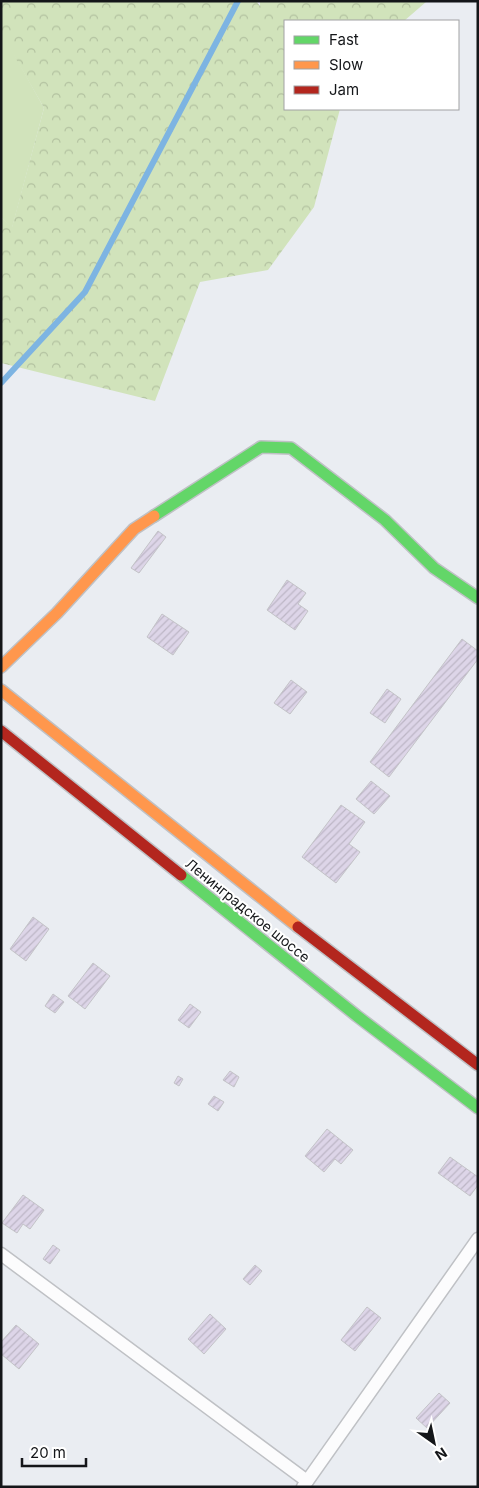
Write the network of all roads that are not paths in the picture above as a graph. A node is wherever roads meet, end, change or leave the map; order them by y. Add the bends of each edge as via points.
1 (478, 598) edge
2 (1, 667) edge
3 (1, 690) edge
4 (1, 731) edge
5 (478, 1065) edge
6 (478, 1108) edge
7 (478, 1239) edge
8 (1, 1254) edge
9 (305, 1484) edge

1 - 2 main road via 434,568 385,520 291,448 261,447 134,529 57,613
3 - 5 main road, Ленинградское шоссе via 353,972
4 - 6 main road, Ленинградское шоссе via 122,825 333,998
7 - 9 lane
8 - 9 lane

